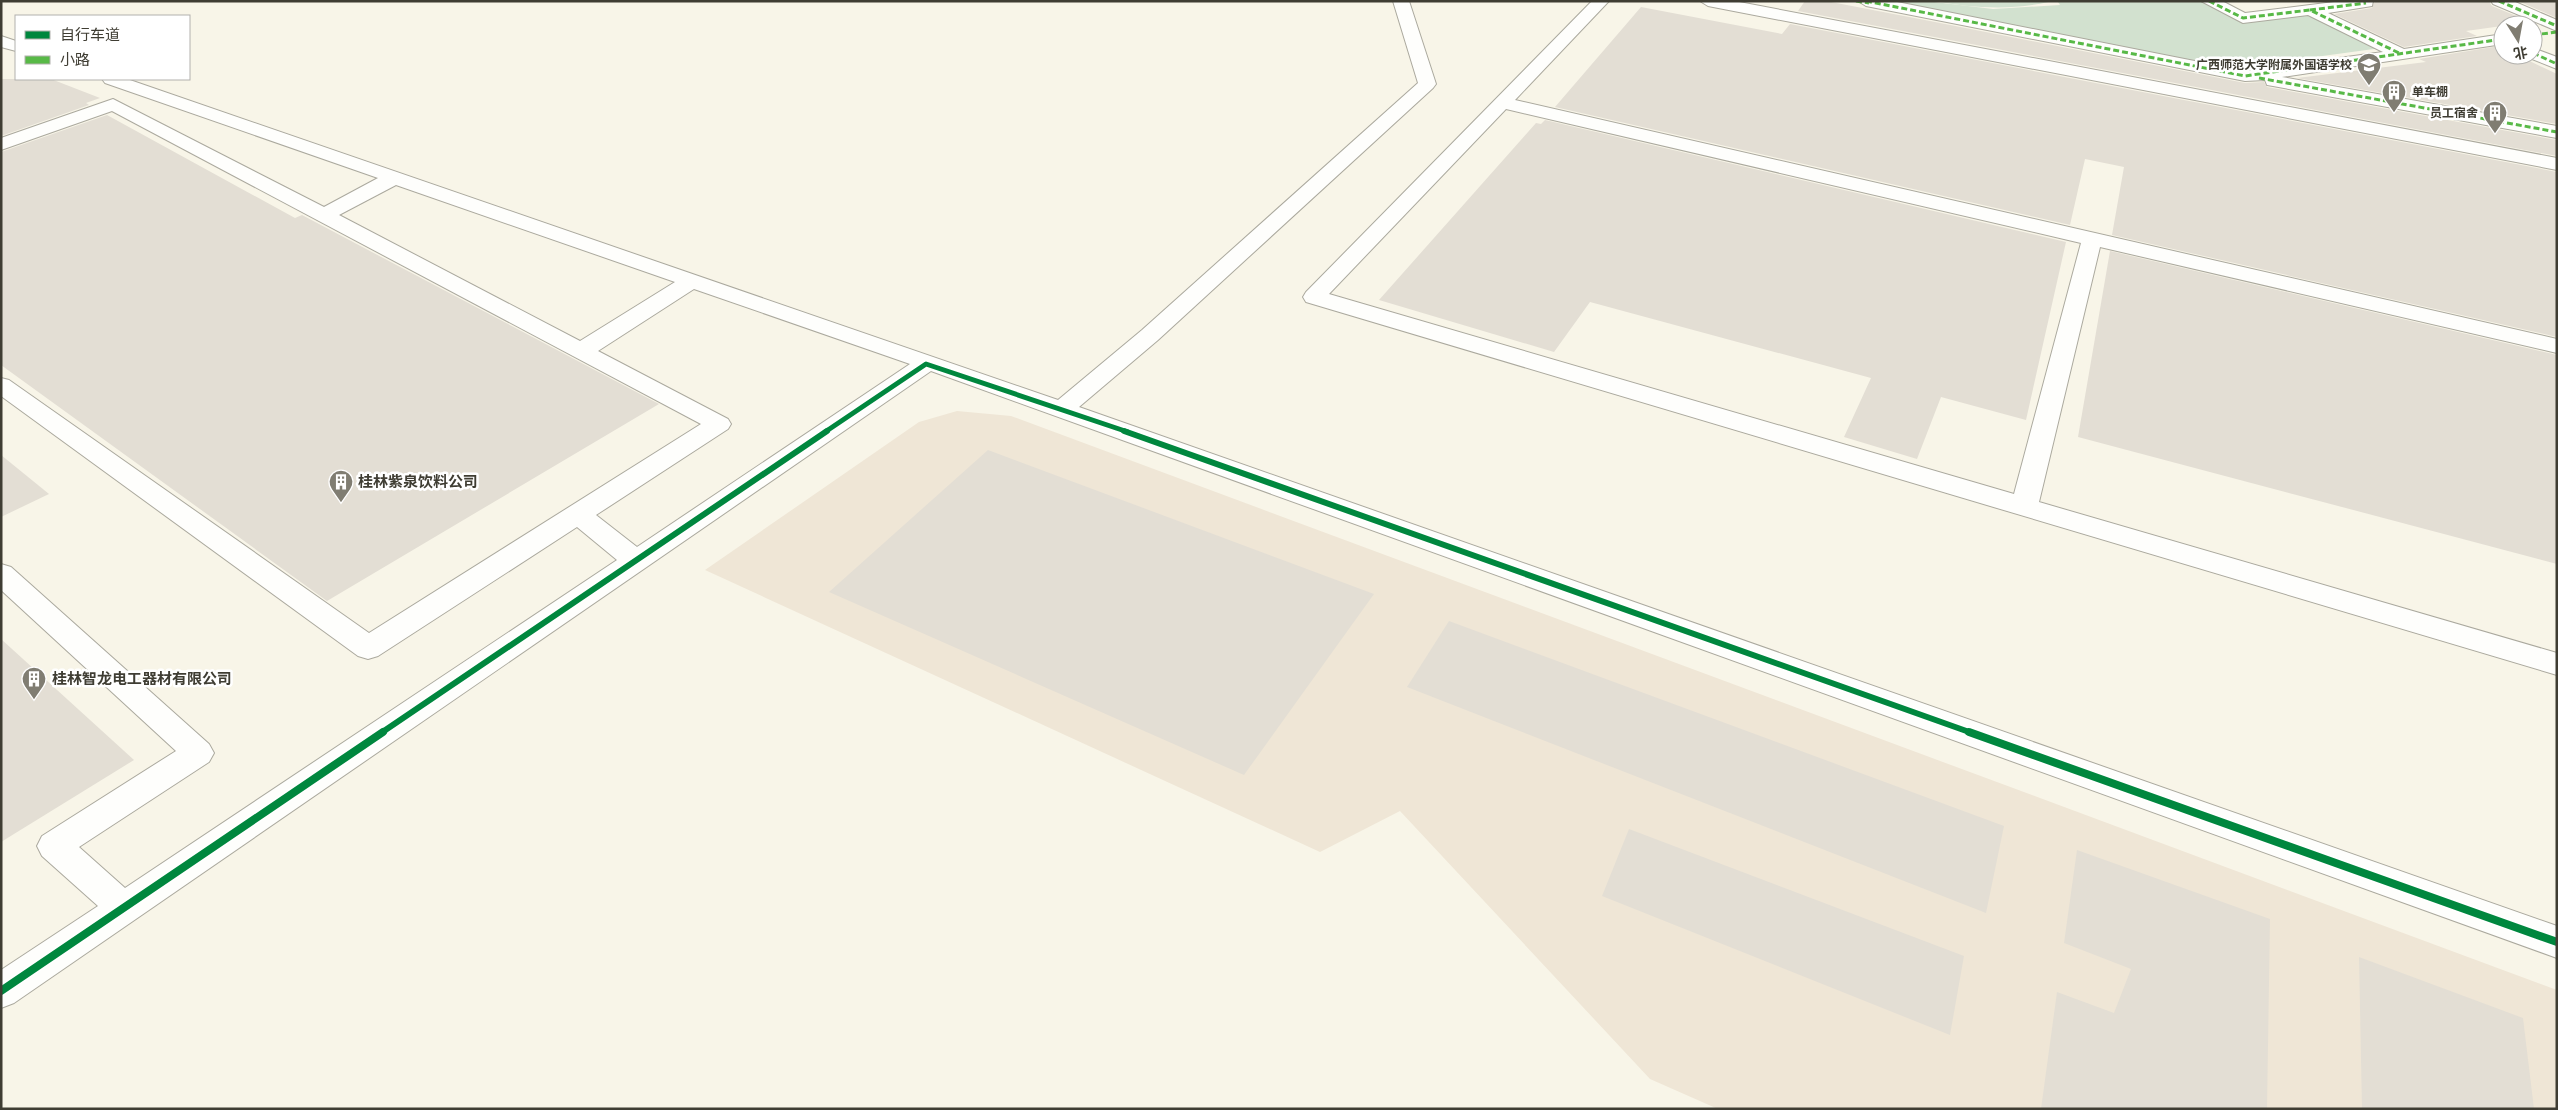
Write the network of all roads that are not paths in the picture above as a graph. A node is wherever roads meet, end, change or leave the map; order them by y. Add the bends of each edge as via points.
1 (1401, 1) edge
2 (1601, 1) edge
3 (1708, 1) edge
4 (2209, 1) edge
5 (2499, 1) edge
6 (1864, 2) edge
7 (2366, 3) dead end
8 (2310, 10) junction
9 (2557, 26) edge
10 (2557, 32) edge
11 (2543, 34) edge
12 (1, 40) edge
13 (2493, 40) edge
14 (15, 46) edge
15 (2401, 54) junction
16 (2543, 58) edge
17 (2557, 64) edge
18 (2245, 76) junction
19 (113, 80) edge
20 (1502, 103) junction
21 (2557, 132) edge
22 (1, 144) edge
23 (2557, 164) edge
24 (394, 178) junction
25 (324, 215) junction
26 (2092, 239) junction
27 (691, 281) junction
28 (2557, 346) edge
29 (582, 351) junction
30 (926, 364) junction
31 (1, 384) edge
32 (1062, 409) junction
33 (2024, 507) junction
34 (578, 514) junction
35 (637, 560) junction
36 (1, 574) edge
37 (2557, 664) edge
38 (124, 908) junction
39 (2557, 942) edge
40 (1, 991) edge

1 - 32 street via 1427,84 1150,336
2 - 20 street
3 - 23 street
4 - 8 street via 2242,18
5 - 9 street
6 - 18 street
7 - 8 street
8 - 15 street
10 - 11 street
12 - 14 street
13 - 15 street
15 - 18 street
16 - 17 street
18 - 21 street
19 - 24 street
20 - 26 street
20 - 33 street via 1314,297
22 - 25 street via 113,104
24 - 25 street
24 - 27 street
25 - 29 street
26 - 28 street
26 - 33 street
27 - 29 street
27 - 30 street
29 - 34 street via 719,424
30 - 32 street
30 - 35 street
31 - 34 street via 368,648
32 - 39 street
33 - 37 street
34 - 35 street
35 - 38 street
36 - 38 street via 198,753 54,846
38 - 40 street

